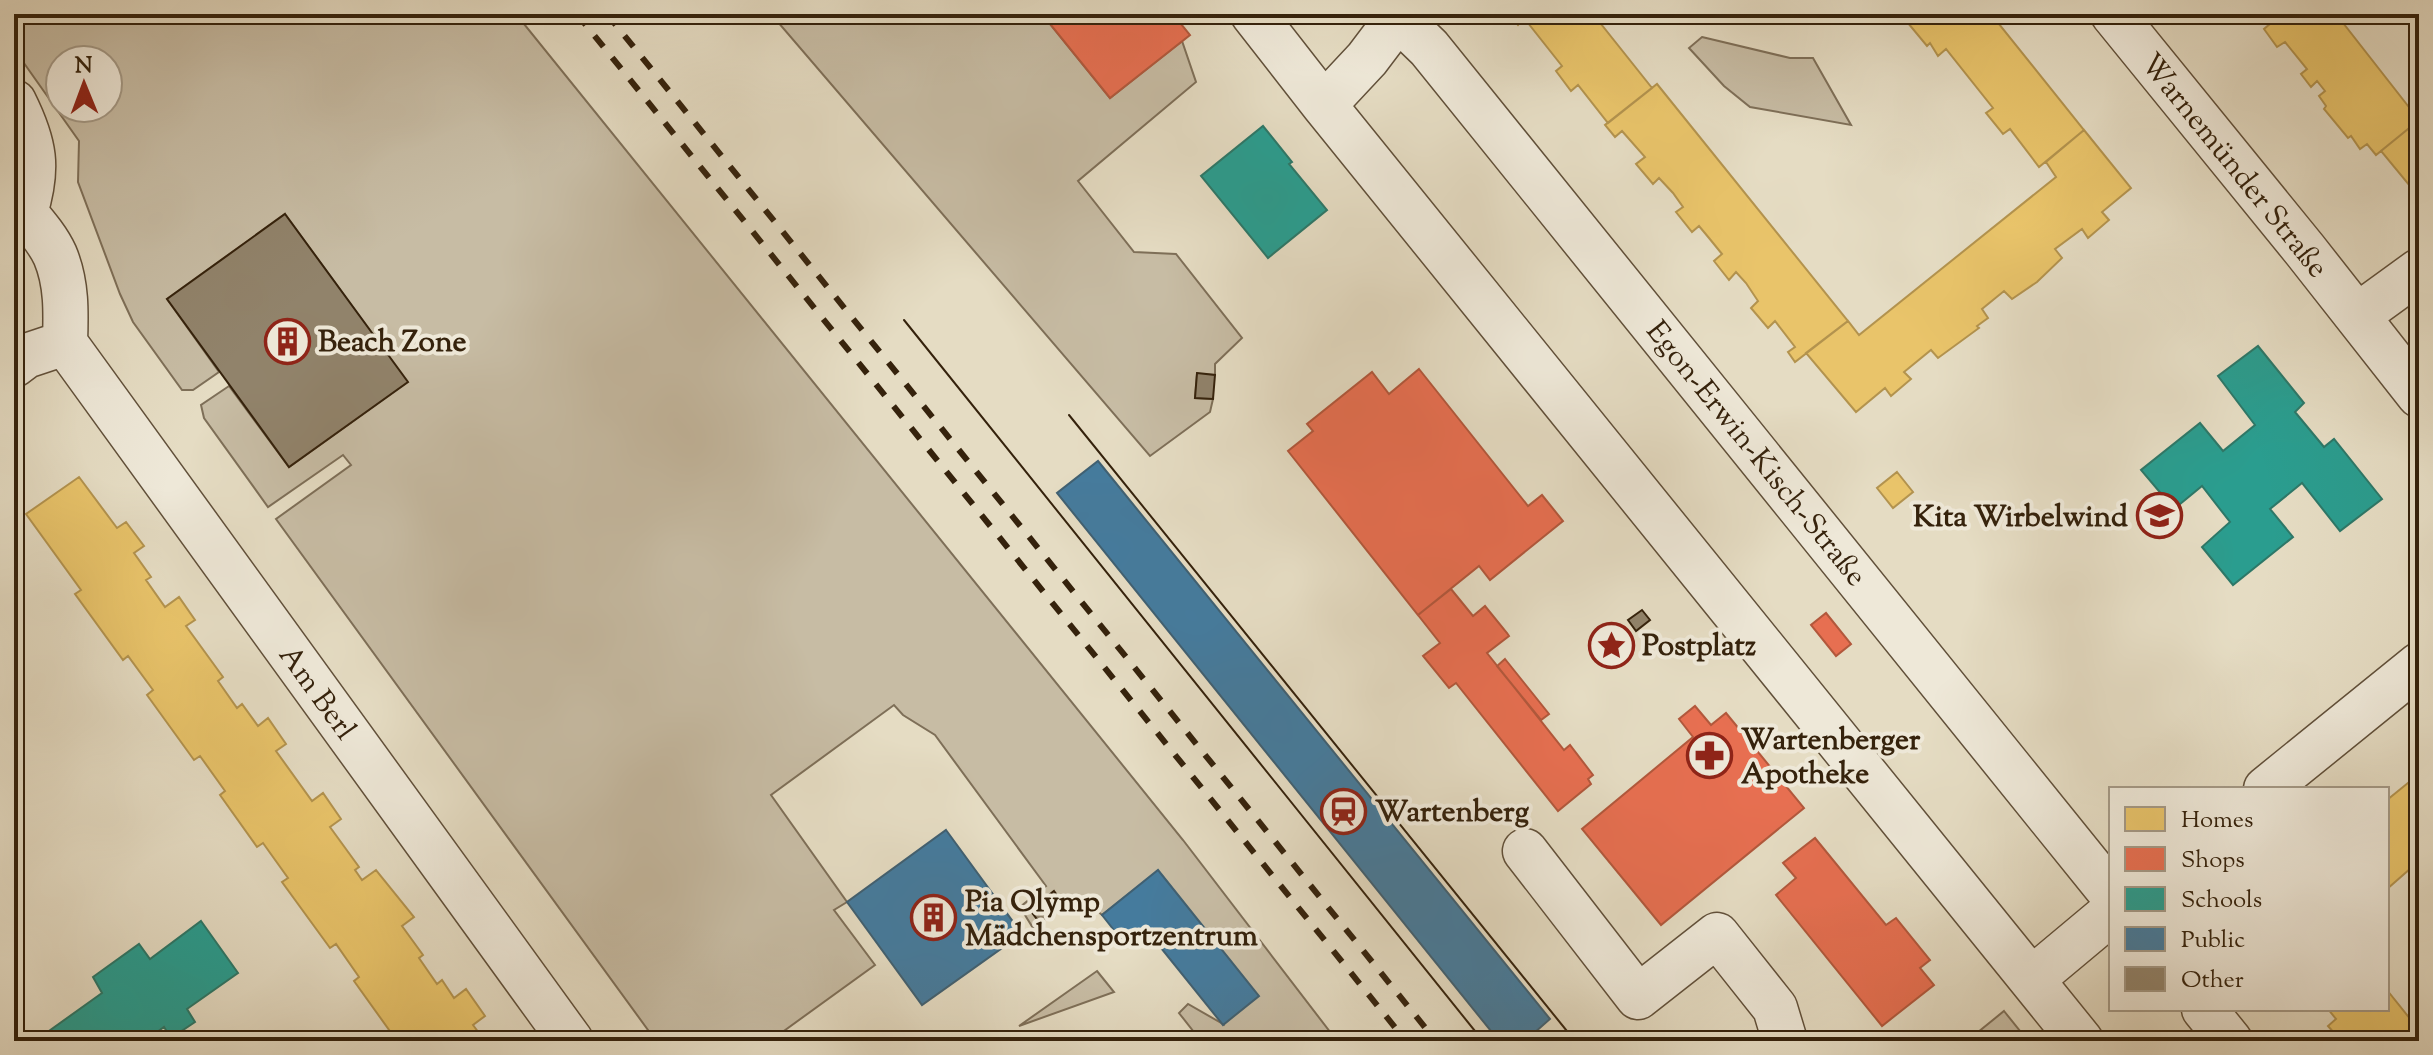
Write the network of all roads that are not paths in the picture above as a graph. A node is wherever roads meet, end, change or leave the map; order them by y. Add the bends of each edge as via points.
1 (1253, 14) edge
2 (2113, 14) edge
3 (1398, 16) edge
4 (14, 102) edge
5 (1324, 105) junction
6 (19, 206) edge
7 (2419, 271) edge
8 (2357, 316) junction
9 (65, 343) junction
10 (14, 365) edge
11 (2419, 395) edge
12 (2419, 665) edge
13 (2268, 787) edge
14 (1525, 851) dead end
15 (2109, 890) edge
16 (2109, 915) edge
17 (2032, 979) junction
18 (2206, 1011) edge
19 (571, 1041) edge
20 (1785, 1041) edge
21 (2081, 1041) edge
22 (2230, 1041) edge

1 - 5 street
2 - 8 street, Warnemünder Straße
3 - 5 street, Egon-Erwin-Kisch-Straße
3 - 15 street, Egon-Erwin-Kisch-Straße
4 - 6 street via 28,130 34,165 32,190
5 - 17 street
6 - 9 street via 54,253 62,276
7 - 8 street
8 - 11 street, Warnemünder Straße
9 - 10 street
9 - 19 street, Am Berl
12 - 13 street
14 - 20 street via 1638,997 1717,935 1775,1008
16 - 17 street
17 - 21 street
18 - 22 street

